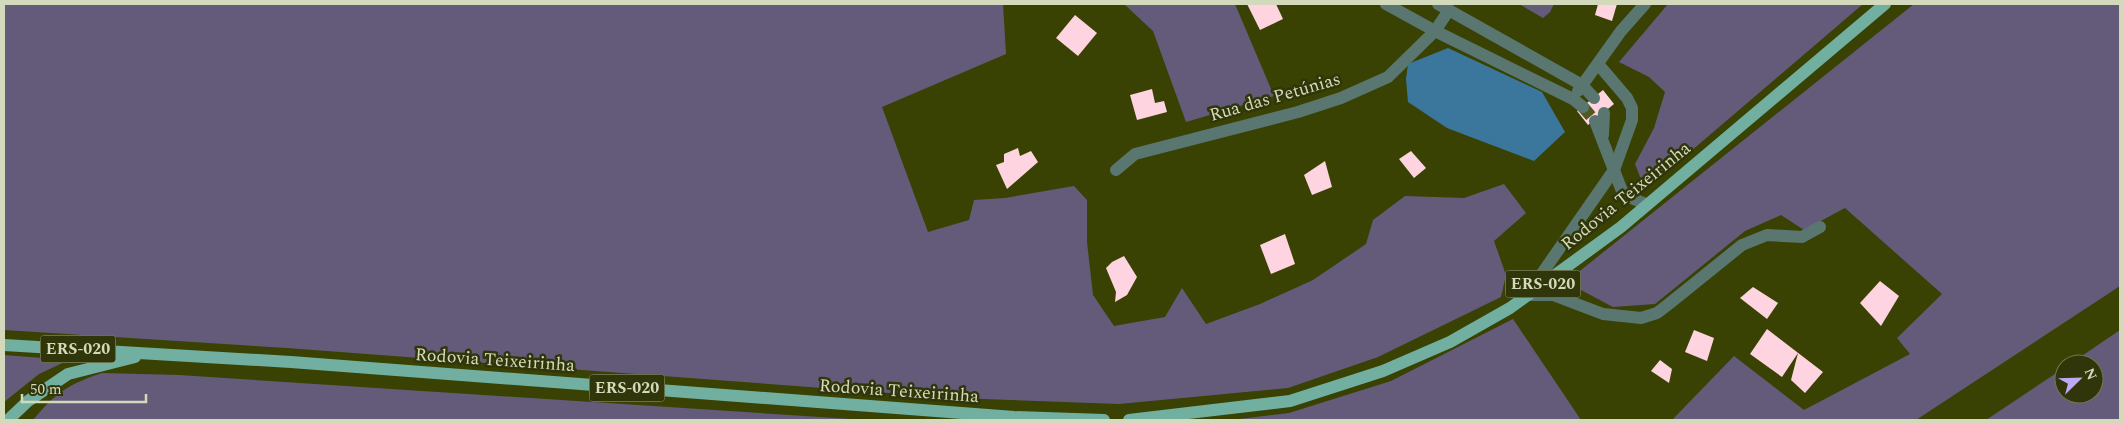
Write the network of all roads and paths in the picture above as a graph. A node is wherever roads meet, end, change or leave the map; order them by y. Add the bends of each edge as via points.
1 (1386, 4) edge
2 (1645, 4) edge
3 (1885, 4) edge
4 (1443, 7) edge
5 (1435, 31) junction
6 (1598, 64) junction
7 (1582, 85) junction
8 (1594, 98) tunnel mouth
9 (1599, 117) tunnel mouth
10 (1116, 170) dead end
11 (1614, 170) junction
12 (1646, 204) junction
13 (1820, 227) dead end
14 (1528, 295) junction
15 (4, 345) edge
16 (152, 353) junction
17 (8, 420) edge
18 (1104, 420) edge
19 (1129, 420) edge

1 - 5 street
2 - 6 street via 1621,30
3 - 12 main road, Rodovia Teixeirinha / ERS-020
4 - 5 street, Rua das Petúnias
4 - 7 street
5 - 7 street via 1578,103
5 - 10 street, Rua das Petúnias via 1388,77 1341,98 1135,154
6 - 7 street
6 - 11 street via 1632,108 1632,120
7 - 8 street
9 - 11 street
11 - 12 street via 1622,191
11 - 14 street
12 - 14 main road, Rodovia Teixeirinha / ERS-020 via 1621,227
13 - 14 street via 1802,237 1766,234 1742,245 1657,313 1641,318 1603,314 1553,295
14 - 19 main road, Rodovia Teixeirinha / ERS-020 via 1450,342 1383,371 1290,401
15 - 16 main road, Rodovia Teixeirinha / ERS-020
16 - 17 main road via 68,374
16 - 18 main road, Rodovia Teixeirinha / ERS-020 via 1014,417

